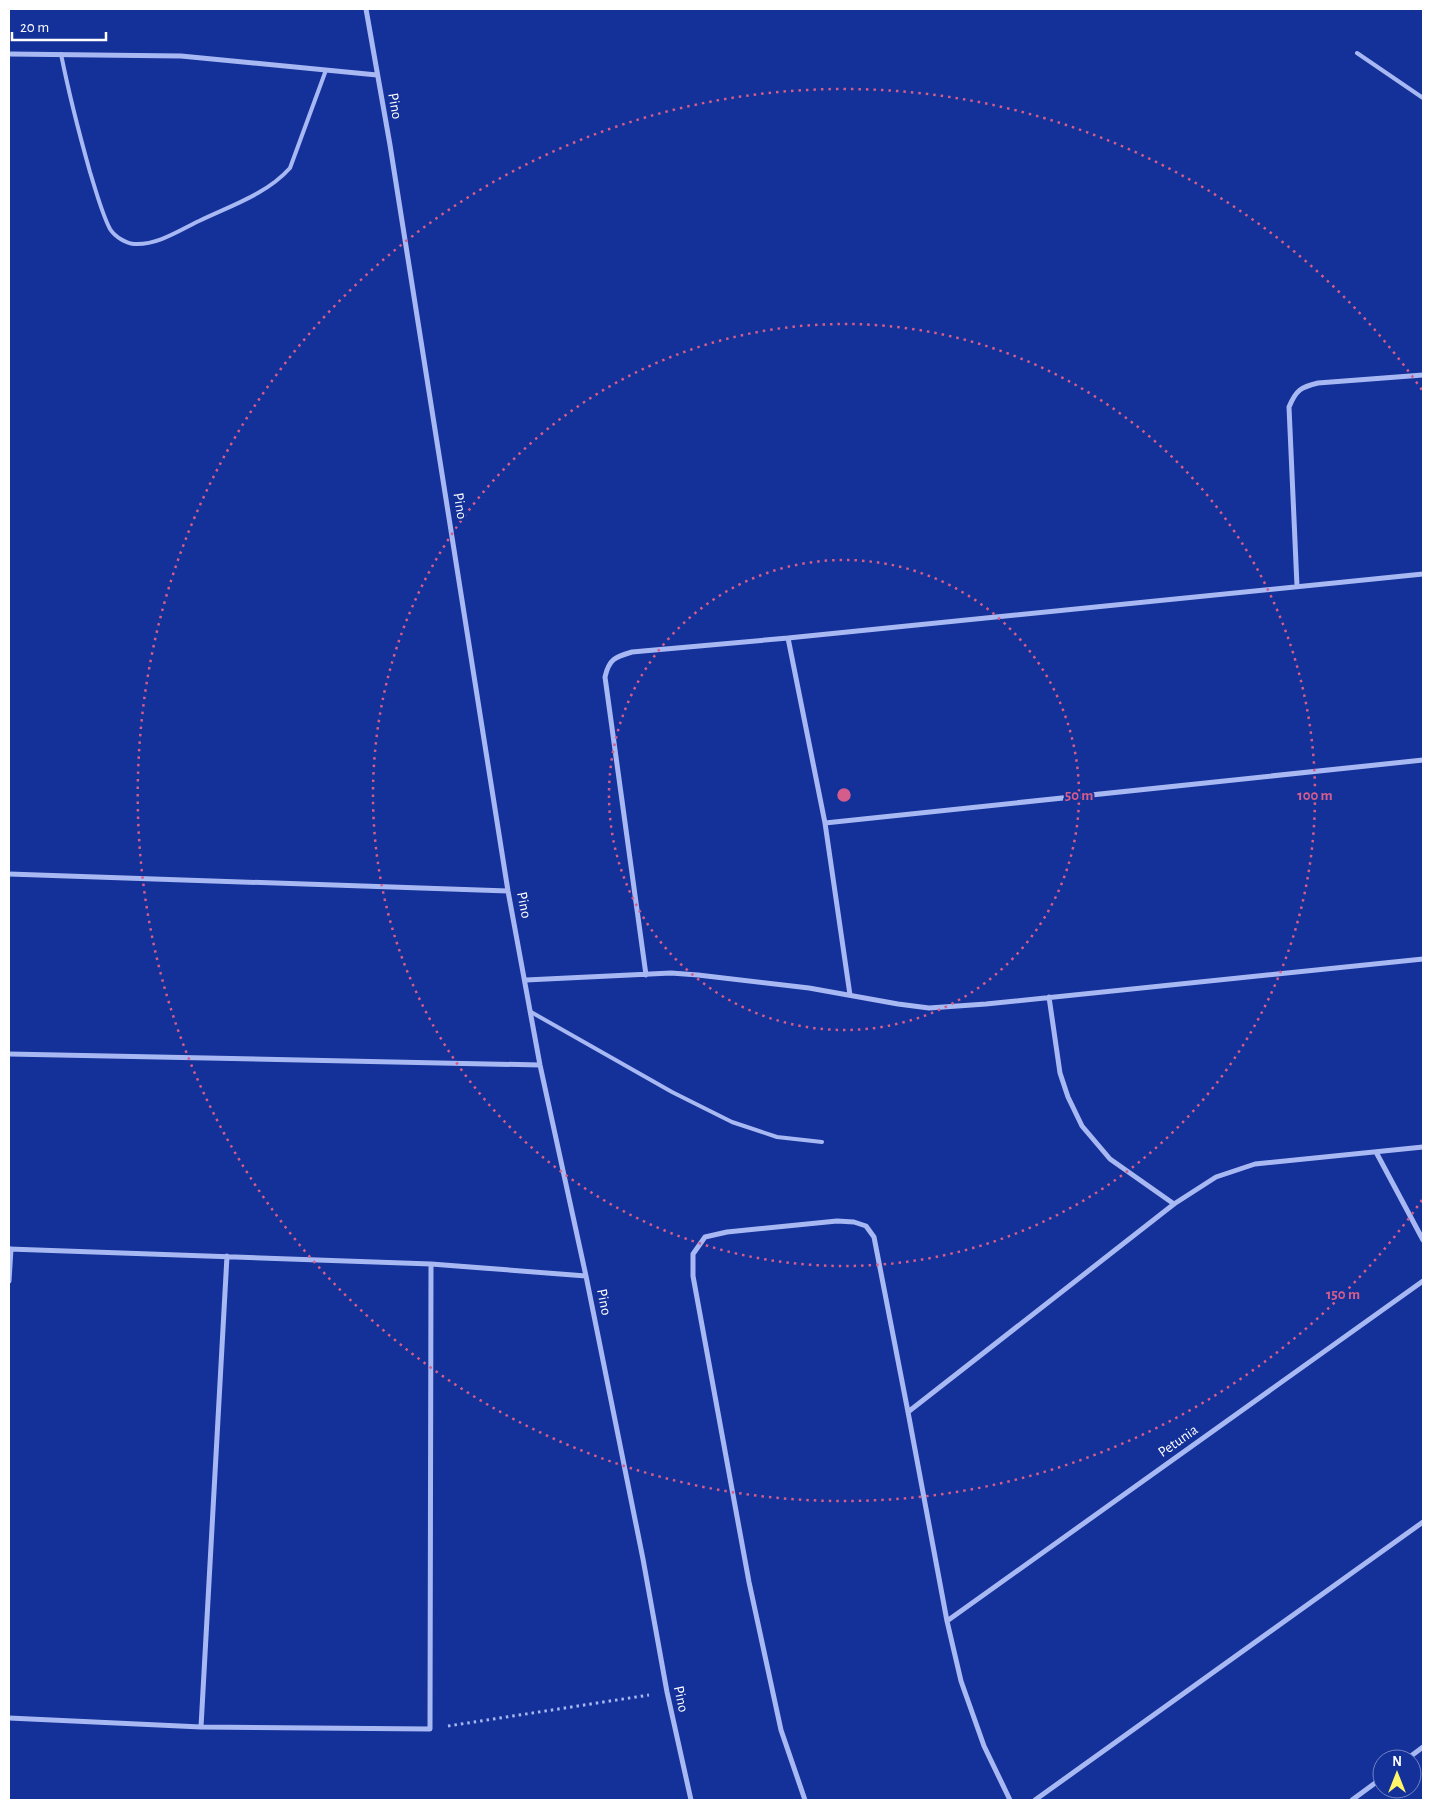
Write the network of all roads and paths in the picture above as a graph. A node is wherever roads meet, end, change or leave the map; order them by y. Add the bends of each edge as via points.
1 (366, 9) edge
2 (1357, 53) dead end
3 (9, 54) edge
4 (60, 54) junction
5 (326, 70) junction
6 (377, 75) junction
7 (1423, 98) edge
8 (1423, 375) edge
9 (1423, 574) edge
10 (1297, 586) junction
11 (788, 638) junction
12 (1423, 760) edge
13 (825, 823) junction
14 (9, 874) edge
15 (508, 891) junction
16 (1423, 959) edge
17 (646, 974) junction
18 (526, 980) junction
19 (850, 995) junction
20 (1049, 997) junction
21 (531, 1012) junction
22 (9, 1054) edge
23 (540, 1065) junction
24 (822, 1142) dead end
25 (1423, 1147) edge
26 (1376, 1152) junction
27 (1174, 1204) junction
28 (1423, 1240) edge
29 (10, 1249) edge
30 (226, 1256) junction
31 (431, 1264) junction
32 (586, 1276) junction
33 (9, 1281) edge
34 (1423, 1281) edge
35 (908, 1412) junction
36 (1423, 1522) edge
37 (946, 1621) junction
38 (667, 1692) junction
39 (9, 1718) edge
40 (202, 1727) junction
41 (430, 1729) junction
42 (1372, 1785) edge
43 (691, 1800) edge
44 (805, 1800) edge
45 (1010, 1800) edge
46 (1035, 1800) edge
47 (1352, 1800) edge

1 - 6 street, Pino
2 - 7 lane
3 - 4 street
4 - 5 street via 181,56
4 - 5 lane via 75,119 111,230 120,239 134,244 170,235 279,180 290,168
5 - 6 street
6 - 15 street, Pino
8 - 10 street via 1318,383 1304,386 1294,395 1289,407
9 - 10 street
10 - 11 street
11 - 13 street
11 - 17 street via 632,652 618,656 608,665 605,677
12 - 13 street
13 - 19 street
14 - 15 street
15 - 18 street, Pino
16 - 20 street
17 - 18 street
17 - 19 street via 698,974
18 - 21 street, Pino
19 - 20 street via 929,1008
20 - 27 street via 1060,1073 1082,1126 1110,1158
21 - 23 street, Pino
21 - 24 lane via 732,1122 777,1137
22 - 23 street
23 - 32 street, Pino
25 - 26 street
26 - 27 street via 1255,1164 1216,1177
26 - 28 street
27 - 35 street
29 - 30 street
29 - 33 street
30 - 31 street
30 - 40 street
31 - 32 street
31 - 41 street
32 - 38 street, Pino
34 - 37 street, Petunia
35 - 37 street
35 - 44 street via 874,1237 866,1226 836,1221 705,1237 693,1254 693,1276 749,1582 780,1730
36 - 46 street
37 - 45 street via 961,1681 984,1746
38 - 41 path
38 - 43 street, Pino
39 - 40 street
40 - 41 street
42 - 47 street

